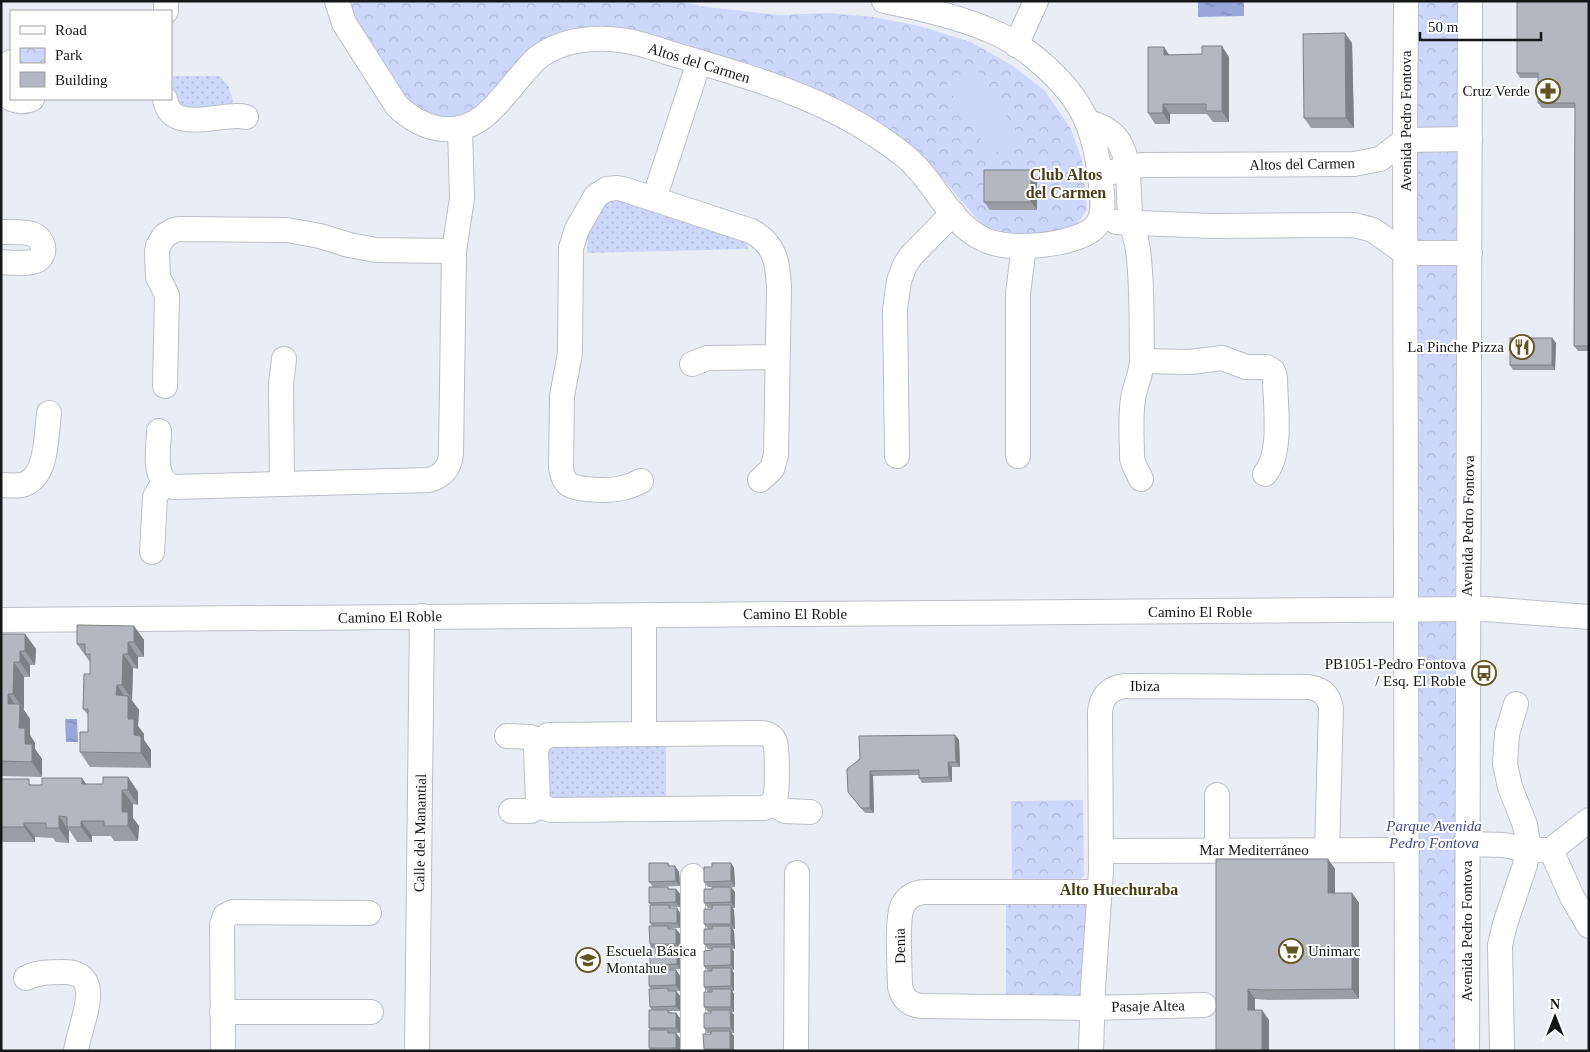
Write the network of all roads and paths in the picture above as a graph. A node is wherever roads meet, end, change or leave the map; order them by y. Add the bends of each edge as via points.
1 (337, 1) edge
2 (884, 1) edge
3 (1036, 1) edge
4 (1406, 1) edge
5 (1470, 1) edge
6 (1016, 45) junction
7 (699, 62) junction
8 (10, 63) edge
9 (2, 88) edge
10 (10, 98) edge
11 (16, 100) edge
12 (28, 100) edge
13 (166, 100) edge
14 (246, 116) dead end
15 (1088, 122) junction
16 (460, 128) junction
17 (1470, 138) junction
18 (1405, 140) junction
19 (1127, 167) junction
20 (1100, 177) junction
21 (654, 199) junction
22 (952, 213) junction
23 (1100, 222) junction
24 (1131, 222) junction
25 (1, 232) edge
26 (1024, 246) junction
27 (454, 250) junction
28 (1470, 253) junction
29 (1406, 254) junction
30 (1, 262) edge
31 (777, 357) junction
32 (284, 358) dead end
33 (1142, 362) junction
34 (692, 364) dead end
35 (165, 386) dead end
36 (49, 413) dead end
37 (159, 431) dead end
38 (896, 456) dead end
39 (1018, 456) dead end
40 (1265, 474) dead end
41 (1141, 478) dead end
42 (760, 480) dead end
43 (641, 481) dead end
44 (164, 482) junction
45 (282, 484) junction
46 (1, 485) edge
47 (152, 552) dead end
48 (1467, 609) junction
49 (1407, 610) junction
50 (650, 615) junction
51 (422, 616) junction
52 (1589, 617) edge
53 (1, 620) edge
54 (1516, 704) dead end
55 (650, 734) junction
56 (507, 736) dead end
57 (539, 742) junction
58 (1217, 795) dead end
59 (772, 803) junction
60 (540, 805) junction
61 (511, 811) dead end
62 (810, 812) dead end
63 (1589, 820) edge
64 (1217, 850) junction
65 (1327, 850) junction
66 (1408, 850) junction
67 (1527, 850) junction
68 (1551, 850) junction
69 (1101, 851) junction
70 (1467, 852) junction
71 (797, 873) dead end
72 (693, 876) dead end
73 (1100, 892) junction
74 (369, 913) dead end
75 (1589, 926) edge
76 (26, 978) dead end
77 (1204, 1005) dead end
78 (1092, 1008) junction
79 (222, 1012) junction
80 (370, 1012) dead end
81 (76, 1051) edge
82 (222, 1051) edge
83 (417, 1051) edge
84 (693, 1051) edge
85 (796, 1051) edge
86 (1091, 1051) edge
87 (1407, 1051) edge
88 (1466, 1051) edge
89 (1502, 1051) edge

1 - 16 street, Altos del Carmen via 344,23 397,106 419,123 443,129
2 - 6 street via 961,20 992,31
3 - 6 street
4 - 18 street, Avenida Pedro Fontova
5 - 17 street, Avenida Pedro Fontova
6 - 15 street via 1068,91
7 - 16 street, Altos del Carmen via 610,39 556,47 535,60 482,117
7 - 21 street
7 - 22 street, Altos del Carmen via 791,92 847,117 917,166
8 - 9 street via 5,67
9 - 10 street
11 - 12 street
13 - 14 street via 171,112 181,118
15 - 19 street via 1113,135 1124,151
15 - 20 street
16 - 27 street via 462,198
17 - 18 street
17 - 28 street, Avenida Pedro Fontova
18 - 19 street, Altos del Carmen via 1380,159 1354,164
18 - 29 street, Avenida Pedro Fontova
19 - 20 street, Altos del Carmen
19 - 24 street
20 - 23 street
21 - 31 street via 751,231 769,244 778,272
21 - 43 street via 618,188 607,189 596,196 577,228 570,259 570,353 562,396 561,468 567,483 580,488 609,490
22 - 26 street, Altos del Carmen via 969,231 987,241
22 - 38 street via 911,256 899,281 895,309
23 - 24 street
23 - 26 street, Altos del Carmen via 1088,233 1077,237
24 - 29 street via 1211,226 1354,225 1377,232
24 - 33 street via 1140,272
25 - 30 street via 32,234 40,239 44,249 41,258 33,262
26 - 39 street via 1018,293
27 - 35 street via 376,250 287,230 179,229 169,232 160,240 157,252 158,277 167,299
27 - 45 street via 452,453 449,466 441,475 429,480
28 - 29 street
28 - 48 street, Avenida Pedro Fontova
29 - 49 street, Avenida Pedro Fontova
31 - 34 street via 707,358
31 - 42 street via 775,462 769,474
32 - 45 street via 281,384
33 - 40 street via 1222,358 1246,366 1267,367 1272,371 1275,377 1276,454
33 - 41 street via 1132,409 1132,458
36 - 46 street via 40,471 30,482 18,486
37 - 44 street via 158,472
44 - 45 street via 173,487
44 - 47 street via 155,497
48 - 49 street, Camino El Roble
48 - 52 street, Camino El Roble
48 - 70 street, Avenida Pedro Fontova
49 - 50 street, Camino El Roble
49 - 66 street, Avenida Pedro Fontova
50 - 51 street, Camino El Roble
50 - 55 street
51 - 53 street, Camino El Roble
51 - 83 street, Calle del Manantial
54 - 67 street via 1507,734 1505,764 1525,825
55 - 57 street via 554,734
55 - 59 street via 763,733 771,736 776,745 777,791
56 - 57 street via 530,737
57 - 60 street via 536,750 536,796
58 - 64 street
59 - 60 street via 764,808 571,810 551,810
59 - 62 street via 785,811
60 - 61 street via 531,810
63 - 68 street
64 - 65 street, Mar Mediterráneo
64 - 69 street, Mar Mediterráneo
65 - 66 street, Mar Mediterráneo
65 - 69 street, Ibiza via 1331,708 1323,692 1309,687 1125,686 1108,693 1100,711
66 - 87 street, Avenida Pedro Fontova
67 - 68 street
67 - 70 street via 1504,860
67 - 89 street via 1500,945
68 - 75 street
69 - 73 street, Ibiza
70 - 88 street, Avenida Pedro Fontova
71 - 85 street
72 - 84 street
73 - 78 street, Ibiza
73 - 78 street, Denia via 919,892 907,899 900,917 900,987 911,1004
74 - 79 street via 228,914 222,920
76 - 81 street via 43,972 72,972 86,982 89,992
77 - 78 street, Pasaje Altea
78 - 86 street, Ibiza
79 - 80 street
79 - 82 street

